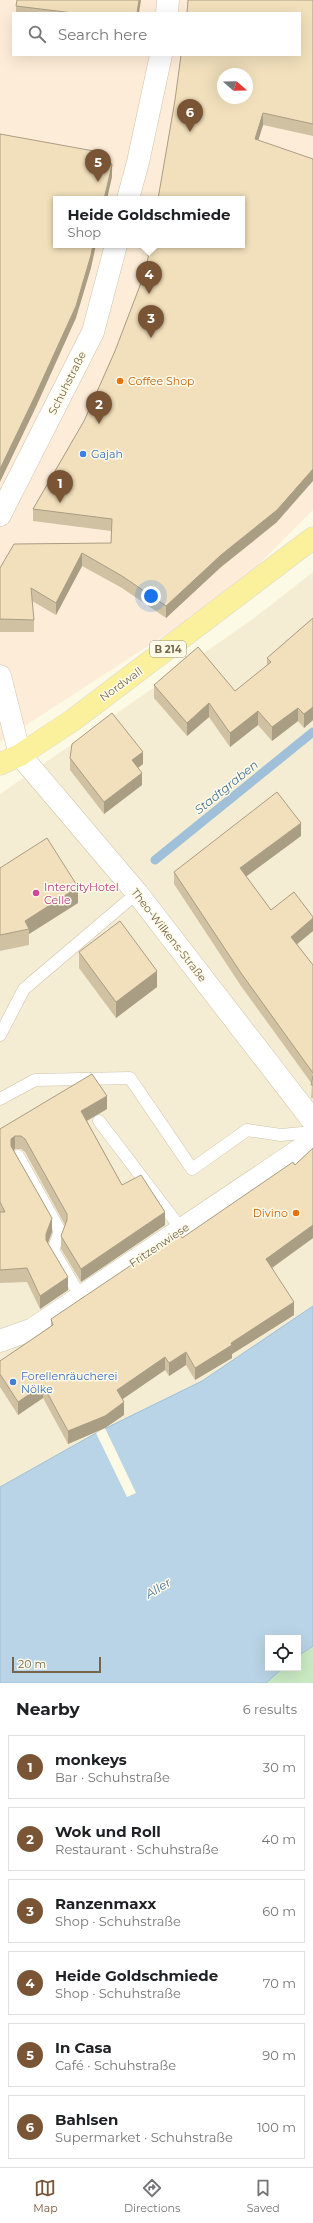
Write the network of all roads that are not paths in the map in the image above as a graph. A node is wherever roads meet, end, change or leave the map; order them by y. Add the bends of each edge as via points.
1 (168, 0) edge
2 (167, 12) edge
3 (161, 56) edge
4 (129, 196) edge
5 (115, 248) edge
6 (0, 515) edge
7 (313, 538) edge
8 (0, 676) edge
9 (20, 755) junction
10 (0, 764) edge
11 (137, 893) junction
12 (0, 1035) edge
13 (0, 1099) edge
14 (99, 1121) dead end
15 (313, 1121) edge
16 (313, 1132) edge
17 (313, 1139) edge
18 (18, 1156) edge
19 (182, 1230) junction
20 (81, 1297) junction
21 (0, 1341) edge

1 - 2 street
3 - 4 street
5 - 6 street, Schuhstraße via 92,332
7 - 9 main road, Nordwall / B 214 via 152,661
8 - 9 street
9 - 10 main road, Nordwall / B 214
9 - 11 street, Theo-Wilkens-Straße
11 - 12 lane via 24,989
11 - 15 street, Theo-Wilkens-Straße
13 - 16 lane via 34,1080 130,1078 192,1169 246,1130 281,1135
14 - 19 lane
17 - 19 street, Fritzenwiese via 298,1152
18 - 20 lane via 60,1231 53,1250
19 - 20 street, Fritzenwiese
20 - 21 street, Fritzenwiese via 33,1329

